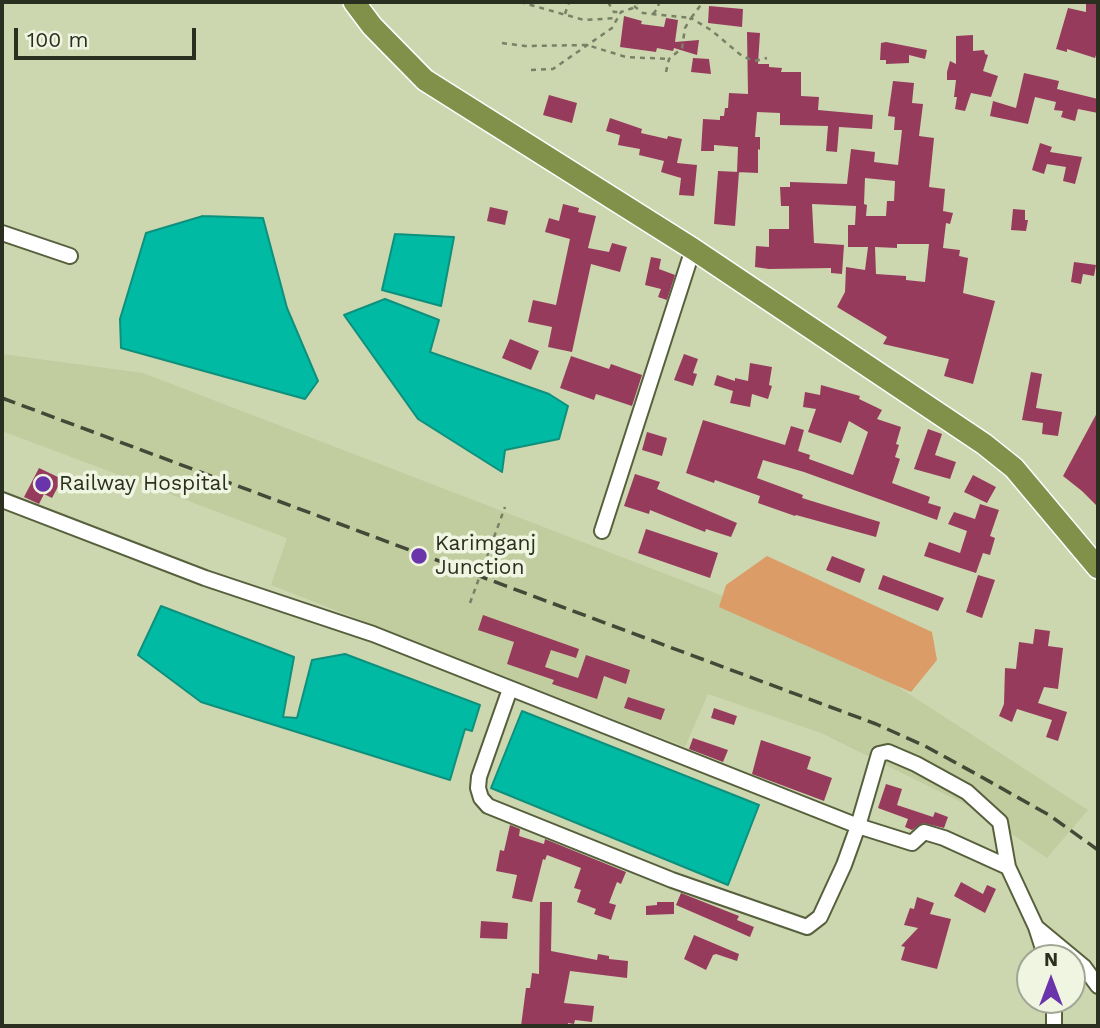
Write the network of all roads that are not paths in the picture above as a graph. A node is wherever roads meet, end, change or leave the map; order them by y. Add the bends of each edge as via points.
1 (354, 2) edge
2 (2, 233) edge
3 (693, 249) junction
4 (70, 256) dead end
5 (2, 499) edge
6 (602, 531) dead end
7 (1098, 568) edge
8 (510, 689) junction
9 (858, 826) junction
10 (1008, 867) junction
11 (1036, 927) junction
12 (1041, 944) edge
13 (1098, 986) edge

1 - 3 highway via 425,80
2 - 4 street
3 - 6 street
3 - 7 highway via 984,444 1014,468
5 - 8 street via 205,578 373,634
8 - 9 street
8 - 9 street via 479,777 481,798 488,806 672,880 807,927 820,917
9 - 10 street via 912,843 924,832
9 - 10 street via 879,754 888,752 967,792 991,811 1000,822
10 - 11 street
11 - 12 street
11 - 13 street via 1084,967

